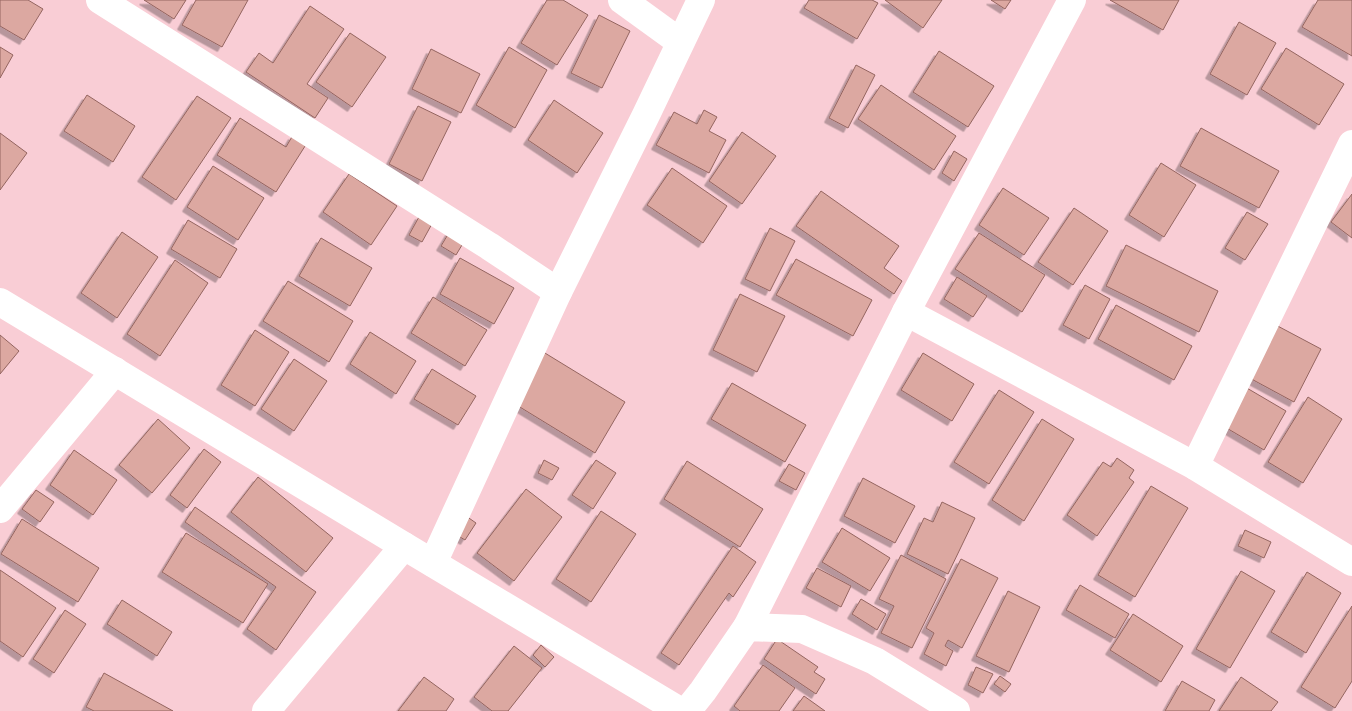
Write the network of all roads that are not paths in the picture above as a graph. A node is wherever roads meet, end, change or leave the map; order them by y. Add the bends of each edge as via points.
1 (100, 0) edge
2 (622, 0) edge
3 (701, 0) edge
4 (1072, 0) edge
5 (680, 42) junction
6 (1352, 144) edge
7 (558, 292) junction
8 (0, 302) edge
9 (906, 312) junction
10 (115, 371) junction
11 (1195, 466) junction
12 (0, 509) edge
13 (404, 546) junction
14 (1352, 562) edge
15 (433, 563) junction
16 (747, 627) junction
17 (266, 711) edge
18 (680, 711) edge
19 (688, 711) edge
20 (956, 711) edge

1 - 7 street
2 - 5 street
3 - 5 street
4 - 9 street
5 - 7 street
6 - 11 street
7 - 15 street
8 - 10 street
9 - 11 street
9 - 16 street
10 - 12 street
10 - 13 street
11 - 14 street
13 - 15 street
13 - 17 street
15 - 18 street
16 - 19 street
16 - 20 street via 802,629 875,662

